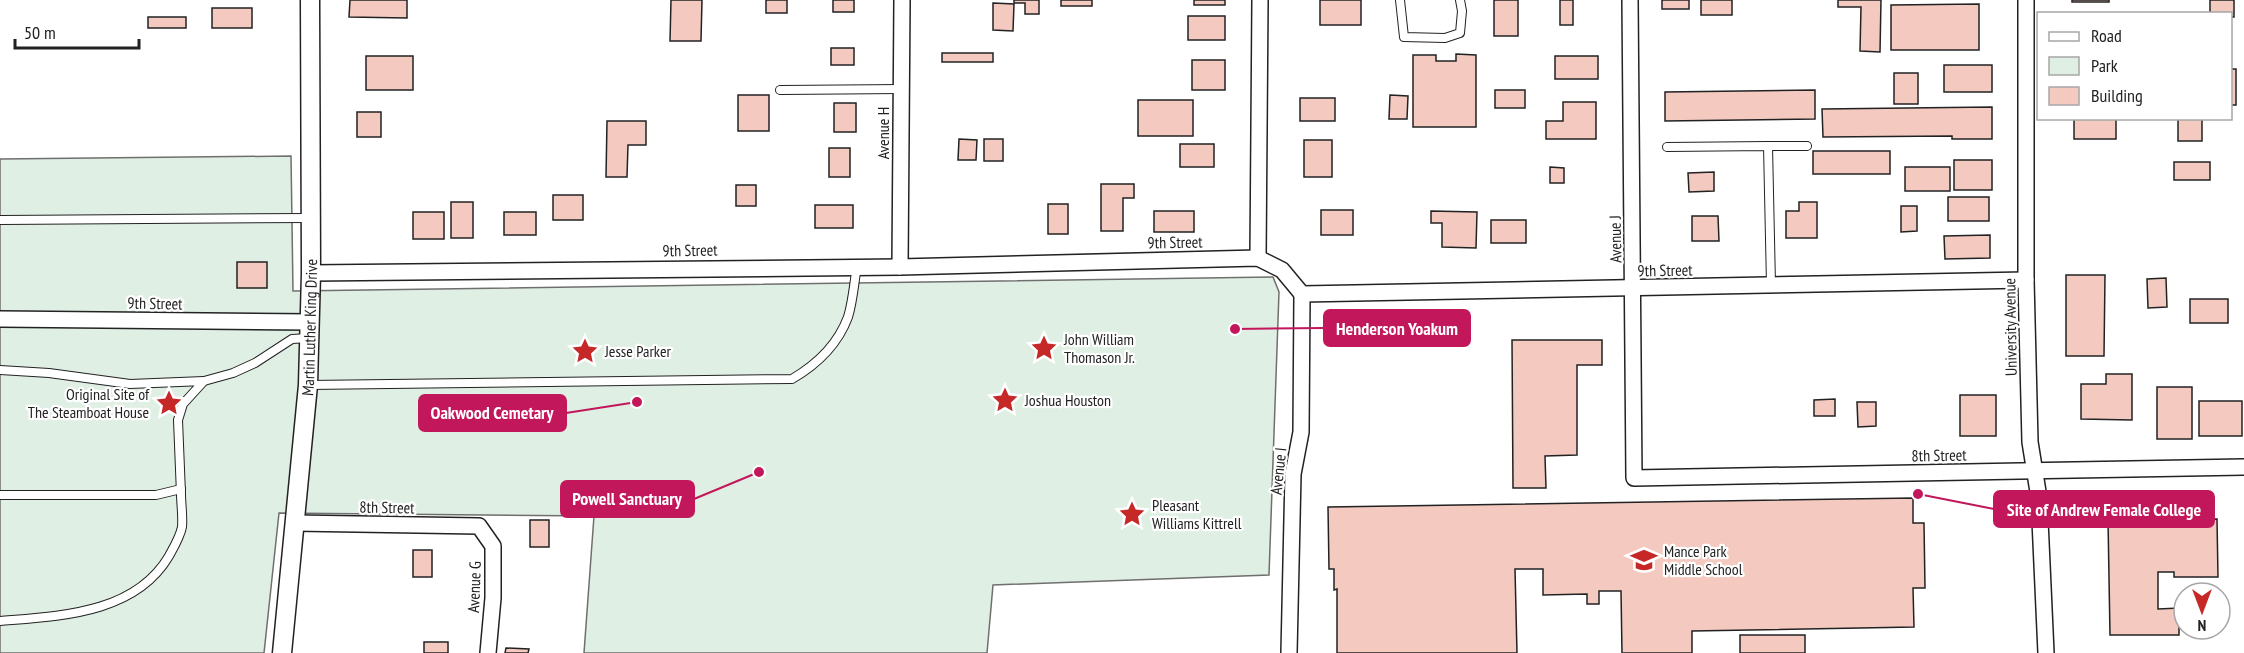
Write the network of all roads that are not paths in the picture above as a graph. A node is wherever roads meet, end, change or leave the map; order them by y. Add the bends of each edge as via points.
1 (310, 0) edge
2 (902, 0) edge
3 (1260, 0) edge
4 (1400, 0) edge
5 (1460, 0) edge
6 (1630, 0) edge
7 (2026, 0) edge
8 (902, 88) junction
9 (780, 90) dead end
10 (1768, 146) junction
11 (1807, 146) dead end
12 (1667, 147) dead end
13 (311, 219) junction
14 (0, 220) edge
15 (1258, 258) junction
16 (857, 266) junction
17 (900, 267) junction
18 (311, 273) junction
19 (2026, 280) junction
20 (1771, 285) junction
21 (1634, 289) junction
22 (1302, 294) junction
23 (0, 319) edge
24 (309, 331) junction
25 (0, 370) edge
26 (204, 381) junction
27 (308, 385) junction
28 (2244, 467) edge
29 (2034, 472) junction
30 (1634, 478) joint
31 (180, 489) junction
32 (0, 495) edge
33 (295, 524) junction
34 (479, 526) joint
35 (0, 621) edge
36 (282, 653) edge
37 (488, 653) edge
38 (1289, 653) edge
39 (2046, 653) edge

1 - 13 street, Martin Luther King Drive
2 - 8 street, Avenue H
3 - 15 street
4 - 5 lane via 1404,37 1445,38 1460,33
6 - 21 street, Avenue J
7 - 19 street, University Avenue
8 - 9 lane
8 - 17 street, Avenue H
10 - 11 lane
10 - 12 lane
10 - 20 lane
13 - 14 lane
13 - 18 street, Martin Luther King Drive
15 - 17 street, 9th Street
15 - 22 street via 1282,270
16 - 17 street, 9th Street
16 - 18 street, 9th Street
16 - 27 lane via 848,318 812,367 792,379
18 - 24 street, Martin Luther King Drive
19 - 20 street, 9th Street
19 - 29 street, University Avenue
20 - 21 street, 9th Street
21 - 22 street, 9th Street
21 - 30 street, Avenue J
22 - 38 street, Avenue I via 1301,432 1293,474
23 - 24 street, 9th Street
24 - 26 lane via 255,363
24 - 27 street, Martin Luther King Drive
25 - 26 lane via 130,384
26 - 31 lane via 183,404 178,420
27 - 33 street, Martin Luther King Drive
28 - 29 street, 8th Street
29 - 30 street, 8th Street
29 - 39 street, University Avenue via 2039,498
31 - 32 lane via 156,495
31 - 35 lane via 182,527 176,545 148,583 108,604
33 - 34 street, 8th Street
33 - 36 street, Martin Luther King Drive
34 - 37 street, Avenue G via 493,546

